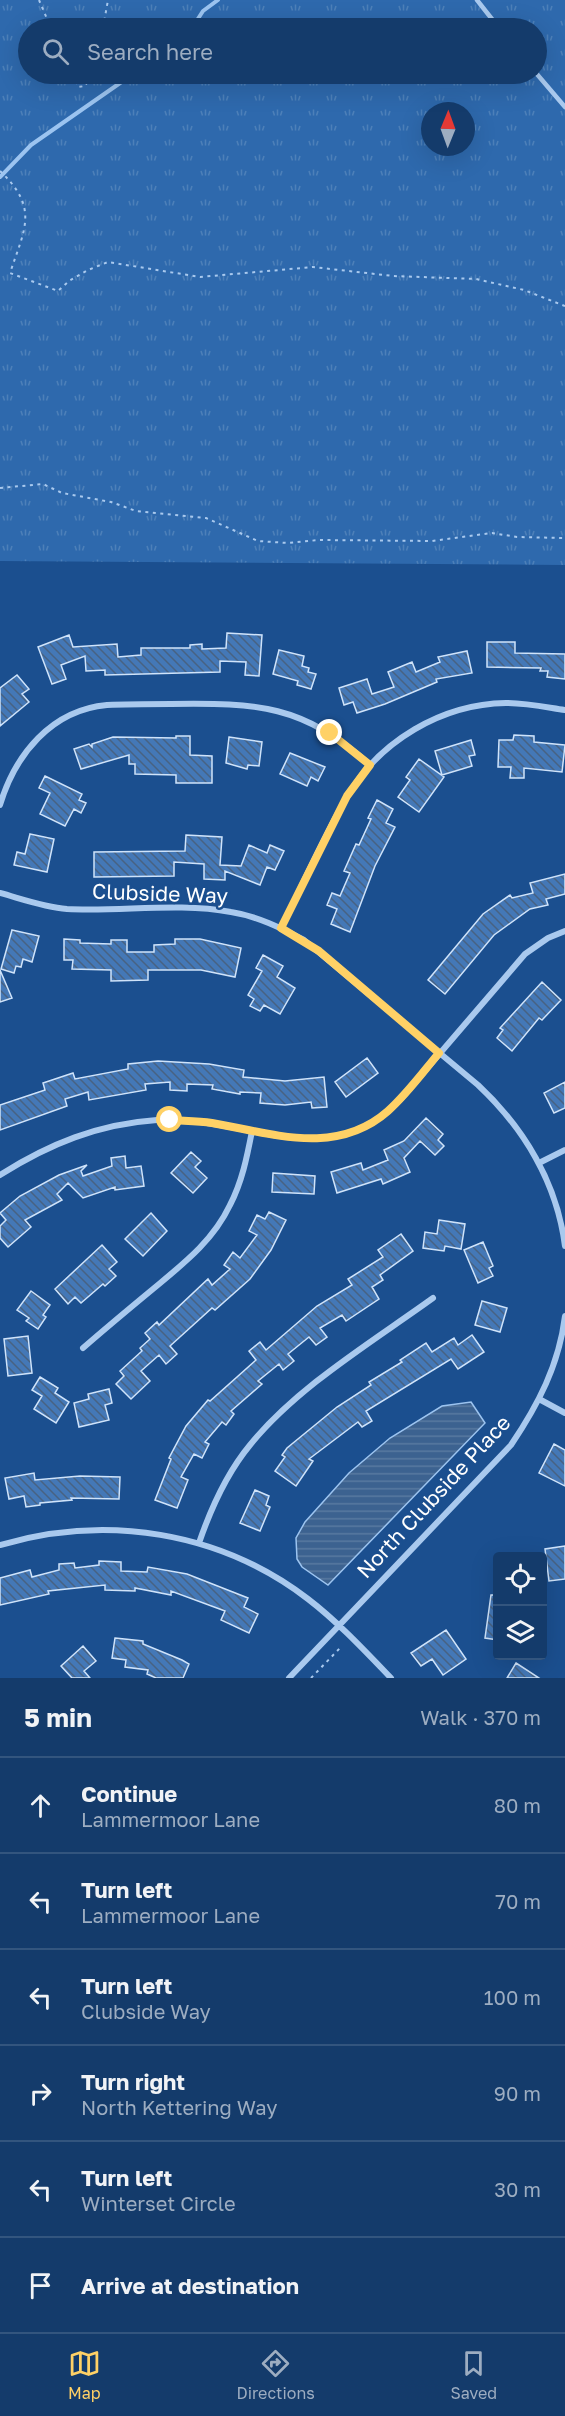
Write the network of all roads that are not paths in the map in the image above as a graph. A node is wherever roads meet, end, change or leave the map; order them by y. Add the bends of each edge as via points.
1 (477, 0) edge
2 (491, 18) edge
3 (546, 84) edge
4 (565, 107) edge
5 (565, 710) edge
6 (370, 765) junction
7 (0, 805) edge
8 (0, 893) edge
9 (281, 928) junction
10 (565, 931) edge
11 (439, 1053) junction
12 (252, 1131) junction
13 (565, 1150) edge
14 (539, 1163) junction
15 (0, 1175) edge
16 (565, 1246) edge
17 (433, 1298) dead end
18 (565, 1316) edge
19 (83, 1348) dead end
20 (539, 1399) junction
21 (565, 1413) edge
22 (199, 1543) junction
23 (0, 1545) edge
24 (338, 1624) junction
25 (289, 1678) edge
26 (391, 1678) edge

1 - 2 lane
3 - 4 lane
5 - 6 street via 504,703 449,713 408,733
6 - 7 street via 326,730 280,711 230,703 108,705 61,720 38,738 16,765
6 - 9 street via 347,796
8 - 9 street, Clubside Way via 66,909 232,912
9 - 11 street, Clubside Way via 319,951
10 - 11 street via 525,954
11 - 12 street via 396,1104 361,1129 318,1140
11 - 14 street, Clubside Way via 478,1085 519,1130
12 - 15 street via 197,1121 125,1124 66,1139
12 - 19 street via 236,1193 210,1237 194,1255
13 - 14 street
14 - 16 street via 556,1205
17 - 22 street via 303,1393 266,1427 230,1474
18 - 20 street, North Clubside Place via 556,1358
20 - 21 street
20 - 24 street, North Clubside Place via 502,1455
22 - 23 street via 111,1529 59,1531
22 - 24 street via 268,1572
24 - 25 street, North Clubside Place
24 - 26 street

